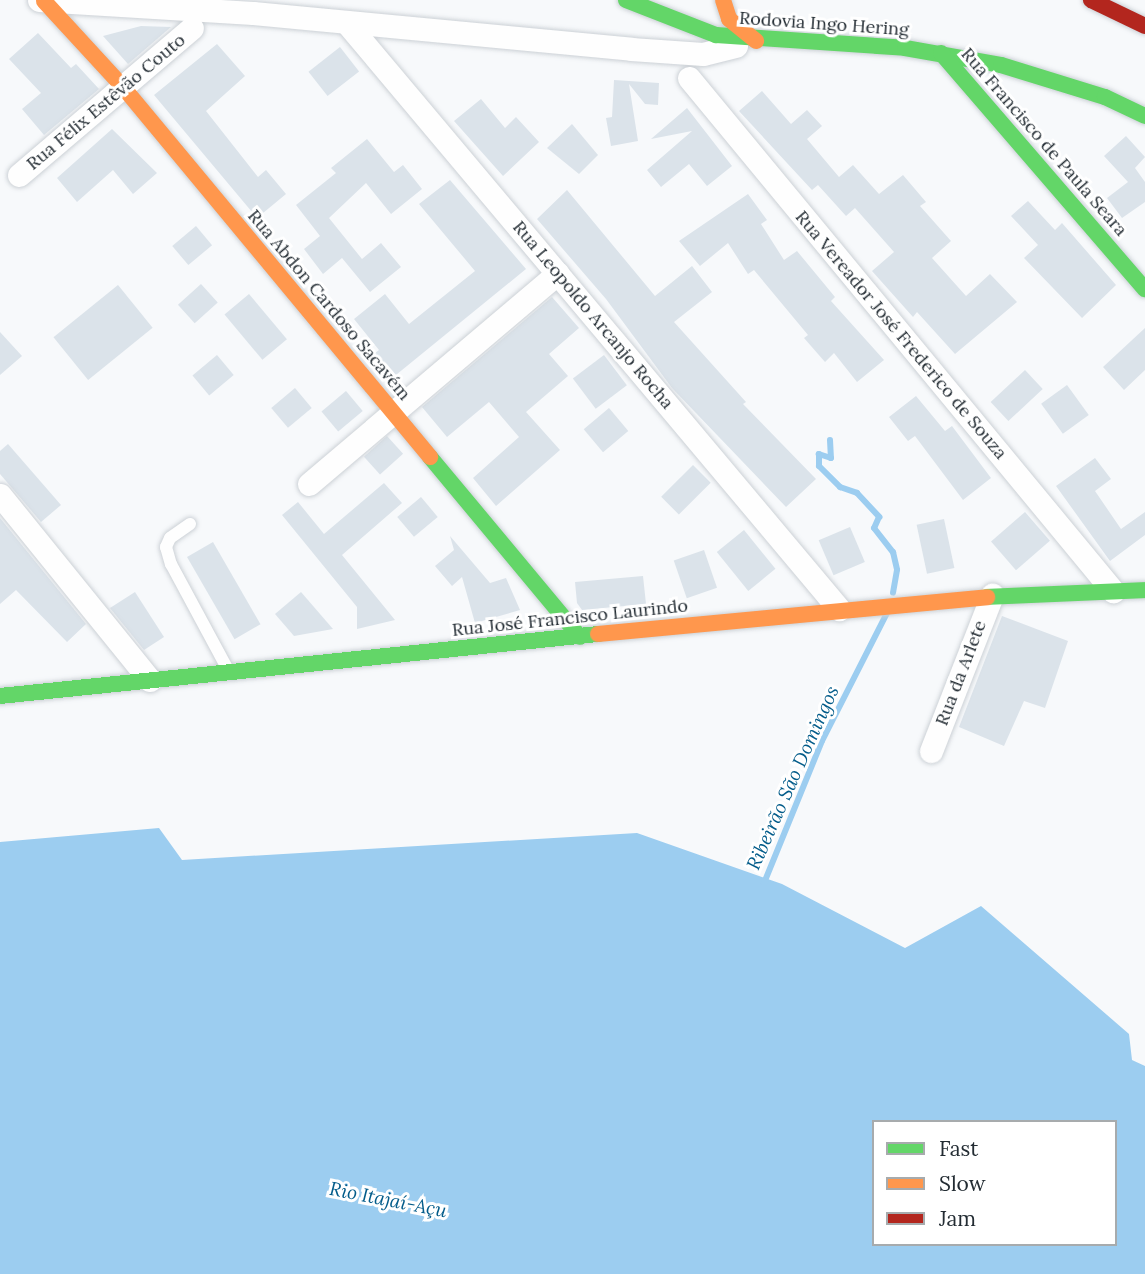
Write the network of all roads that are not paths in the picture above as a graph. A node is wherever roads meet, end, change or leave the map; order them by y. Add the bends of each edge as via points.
1 (33, 0) edge
2 (626, 0) edge
3 (723, 0) edge
4 (1091, 0) edge
5 (44, 1) edge
6 (346, 22) junction
7 (1145, 26) edge
8 (192, 28) dead end
9 (756, 41) junction
10 (941, 53) junction
11 (689, 78) dead end
12 (123, 87) junction
13 (1145, 116) edge
14 (19, 175) dead end
15 (558, 273) junction
16 (1143, 283) edge
17 (394, 413) junction
18 (309, 484) dead end
19 (0, 495) edge
20 (190, 524) dead end
21 (1145, 590) edge
22 (1113, 591) junction
23 (992, 595) junction
24 (839, 609) junction
25 (580, 637) junction
26 (230, 673) junction
27 (150, 680) junction
28 (0, 695) edge
29 (931, 751) dead end

1 - 5 street
2 - 9 main road, Rodovia Ingo Hering via 716,34
3 - 9 main road via 729,19
4 - 7 main road
5 - 6 street
5 - 12 main road, Rua Abdon Cardoso Sacavém
6 - 9 street via 703,54
6 - 15 street, Rua Leopoldo Arcanjo Rocha
8 - 12 street, Rua Félix Estêvão Couto
9 - 10 main road, Rodovia Ingo Hering
10 - 13 main road, Rodovia Ingo Hering via 1055,79
10 - 16 main road, Rua Francisco de Paula Seara
11 - 22 street, Rua Vereador José Frederico de Souza
12 - 14 street, Rua Félix Estêvão Couto
12 - 17 main road, Rua Abdon Cardoso Sacavém
15 - 17 street
15 - 24 street, Rua Leopoldo Arcanjo Rocha
17 - 18 street
17 - 25 main road, Rua Abdon Cardoso Sacavém
19 - 27 street
20 - 26 lane via 170,538 169,556
21 - 22 main road, Rua José Francisco Laurindo
22 - 23 main road, Rua José Francisco Laurindo
23 - 24 main road, Rua José Francisco Laurindo
23 - 29 street, Rua da Arlete
24 - 25 main road, Rua José Francisco Laurindo
25 - 26 main road, Rua José Francisco Laurindo
26 - 27 main road, Rua José Francisco Laurindo
27 - 28 main road, Rua José Francisco Laurindo

